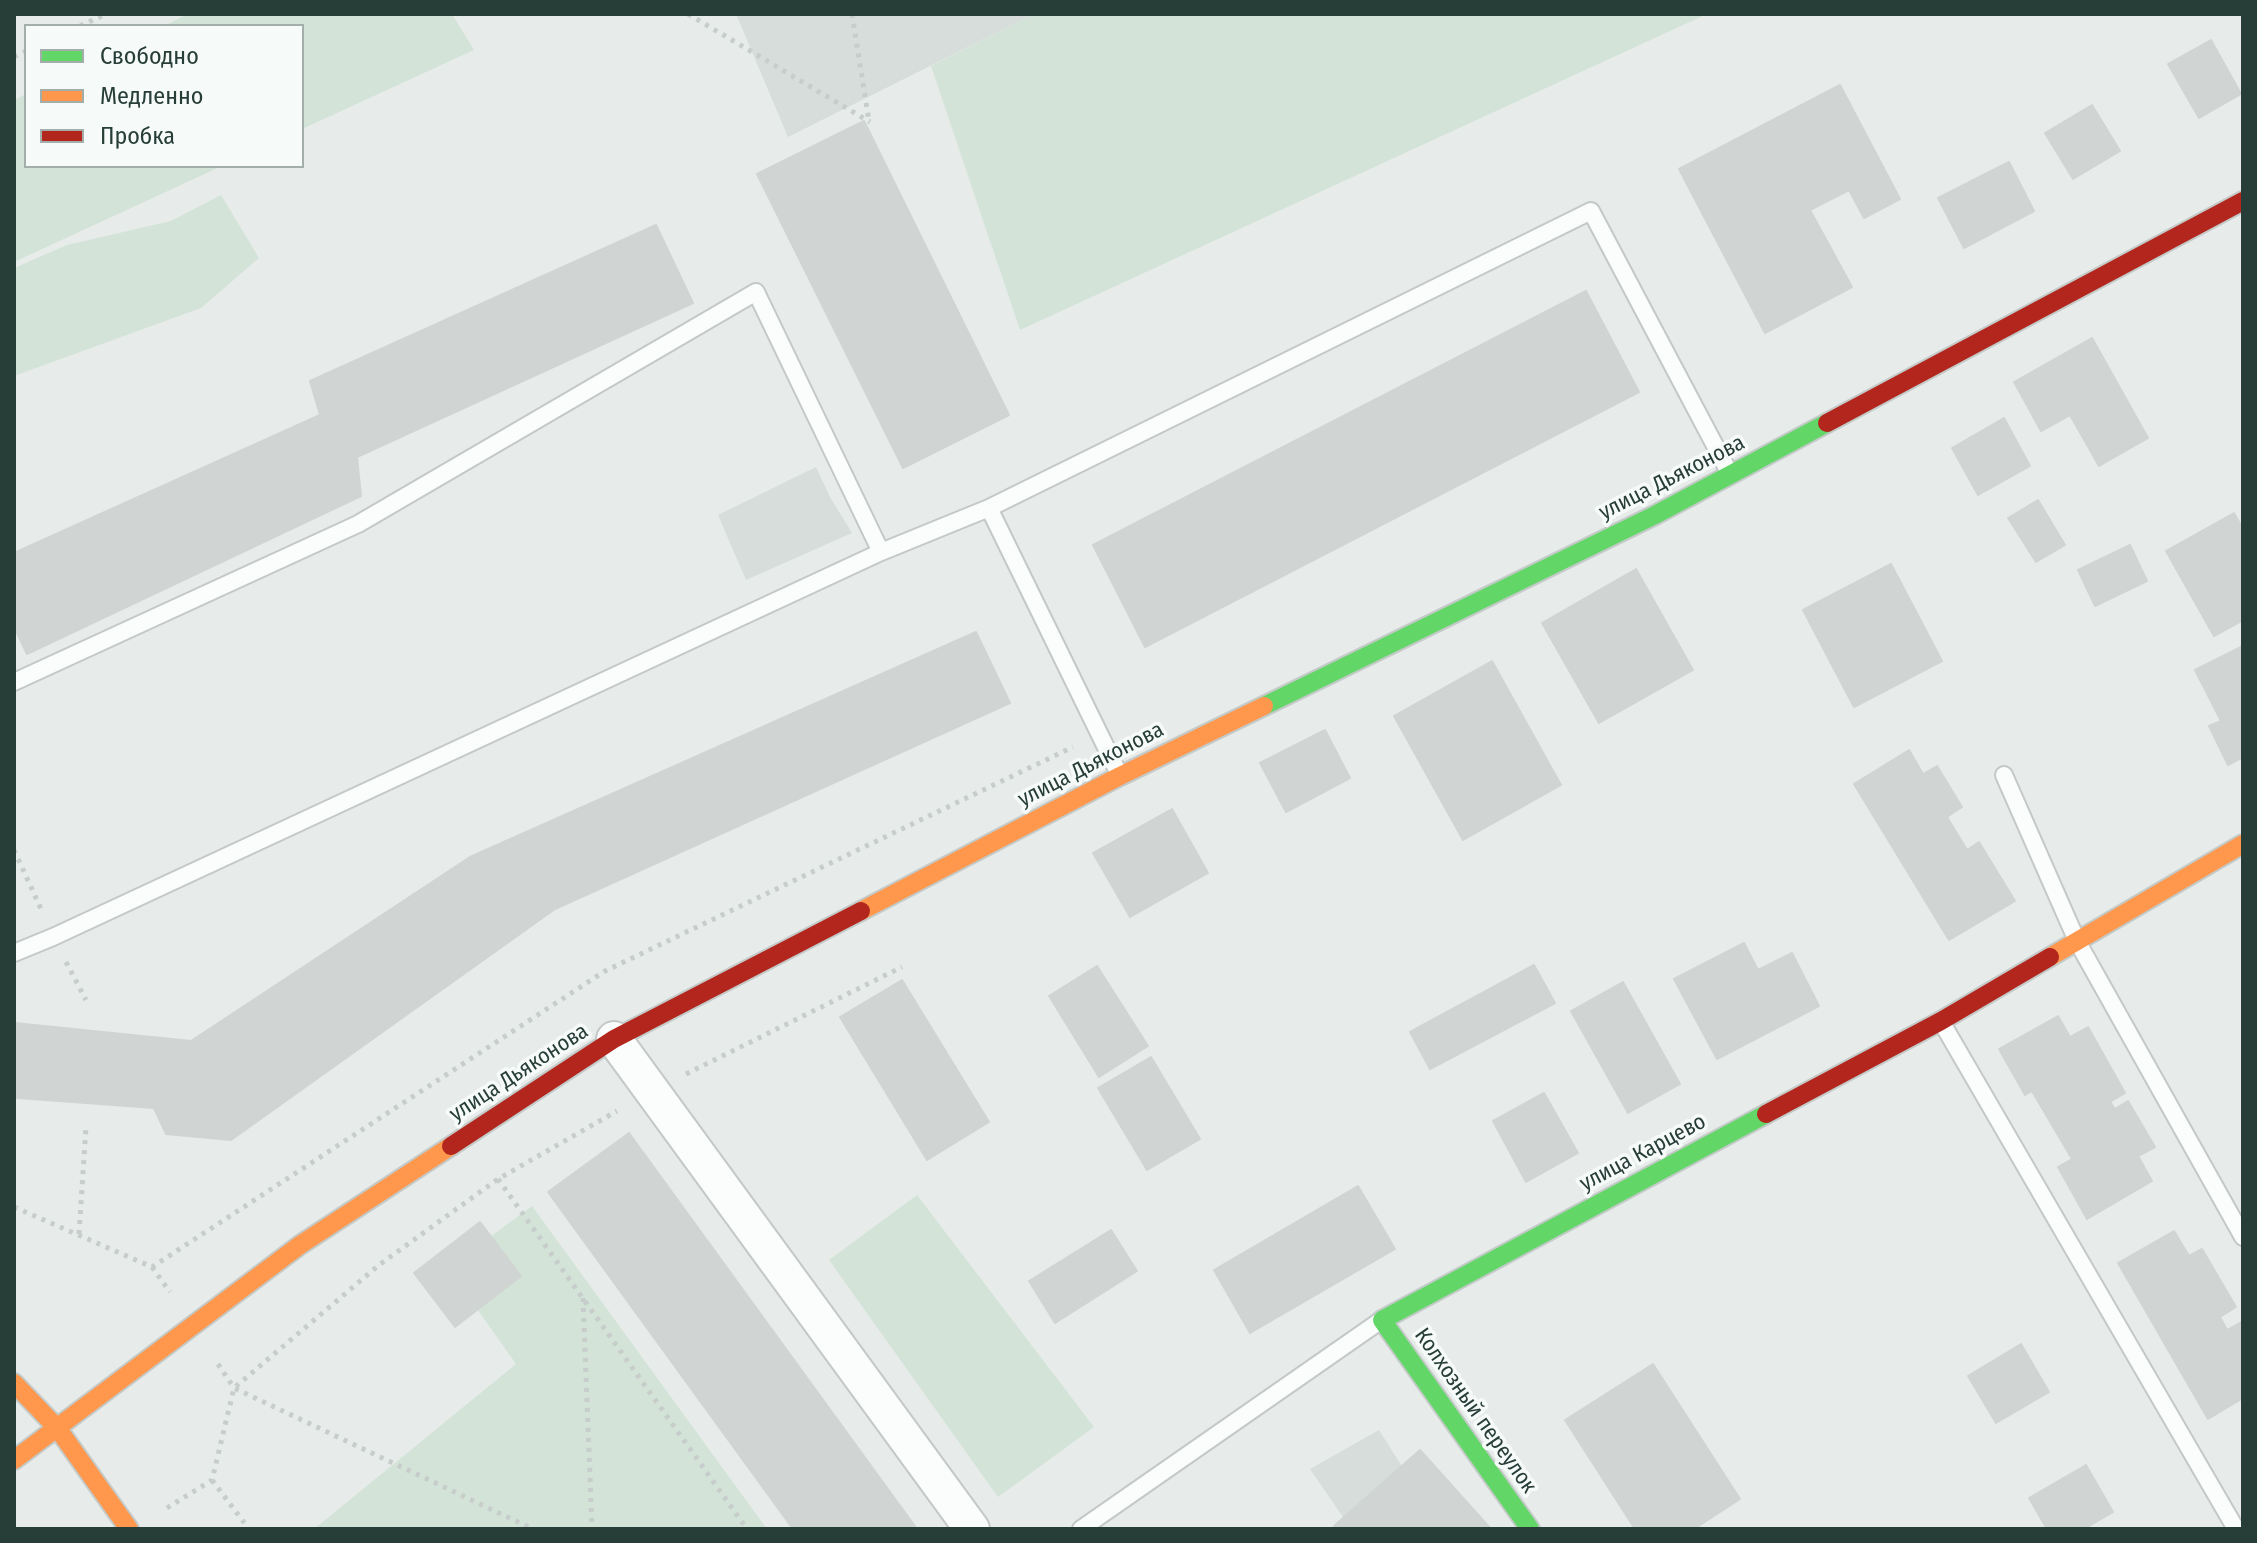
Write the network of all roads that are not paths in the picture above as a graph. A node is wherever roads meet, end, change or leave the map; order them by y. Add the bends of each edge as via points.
1 (2243, 201) edge
2 (1731, 475) junction
3 (989, 508) junction
4 (881, 552) junction
5 (14, 682) edge
6 (2004, 775) dead end
7 (1120, 776) junction
8 (2243, 844) edge
9 (2077, 941) junction
10 (14, 953) edge
11 (1941, 1021) junction
12 (614, 1039) junction
13 (2243, 1237) edge
14 (1382, 1320) junction
15 (14, 1383) edge
16 (58, 1429) junction
17 (14, 1460) edge
18 (129, 1529) edge
19 (972, 1529) edge
20 (1081, 1529) edge
21 (1530, 1529) edge
22 (2236, 1529) edge

1 - 2 main road, улица Дьяконова
2 - 3 lane via 1591,211
2 - 7 main road, улица Дьяконова
3 - 4 lane
3 - 7 lane
4 - 5 lane via 756,292 358,524
4 - 10 lane
6 - 9 lane
7 - 12 main road, улица Дьяконова
8 - 9 main road, улица Карцево
9 - 11 main road, улица Карцево
9 - 13 lane
11 - 14 main road, улица Карцево
11 - 22 lane
12 - 16 main road, улица Дьяконова via 300,1245
12 - 19 street
14 - 20 lane, улица Карцево
14 - 21 main road, Колхозный переулок
15 - 16 main road
16 - 17 main road, улица Дьяконова
16 - 18 main road

